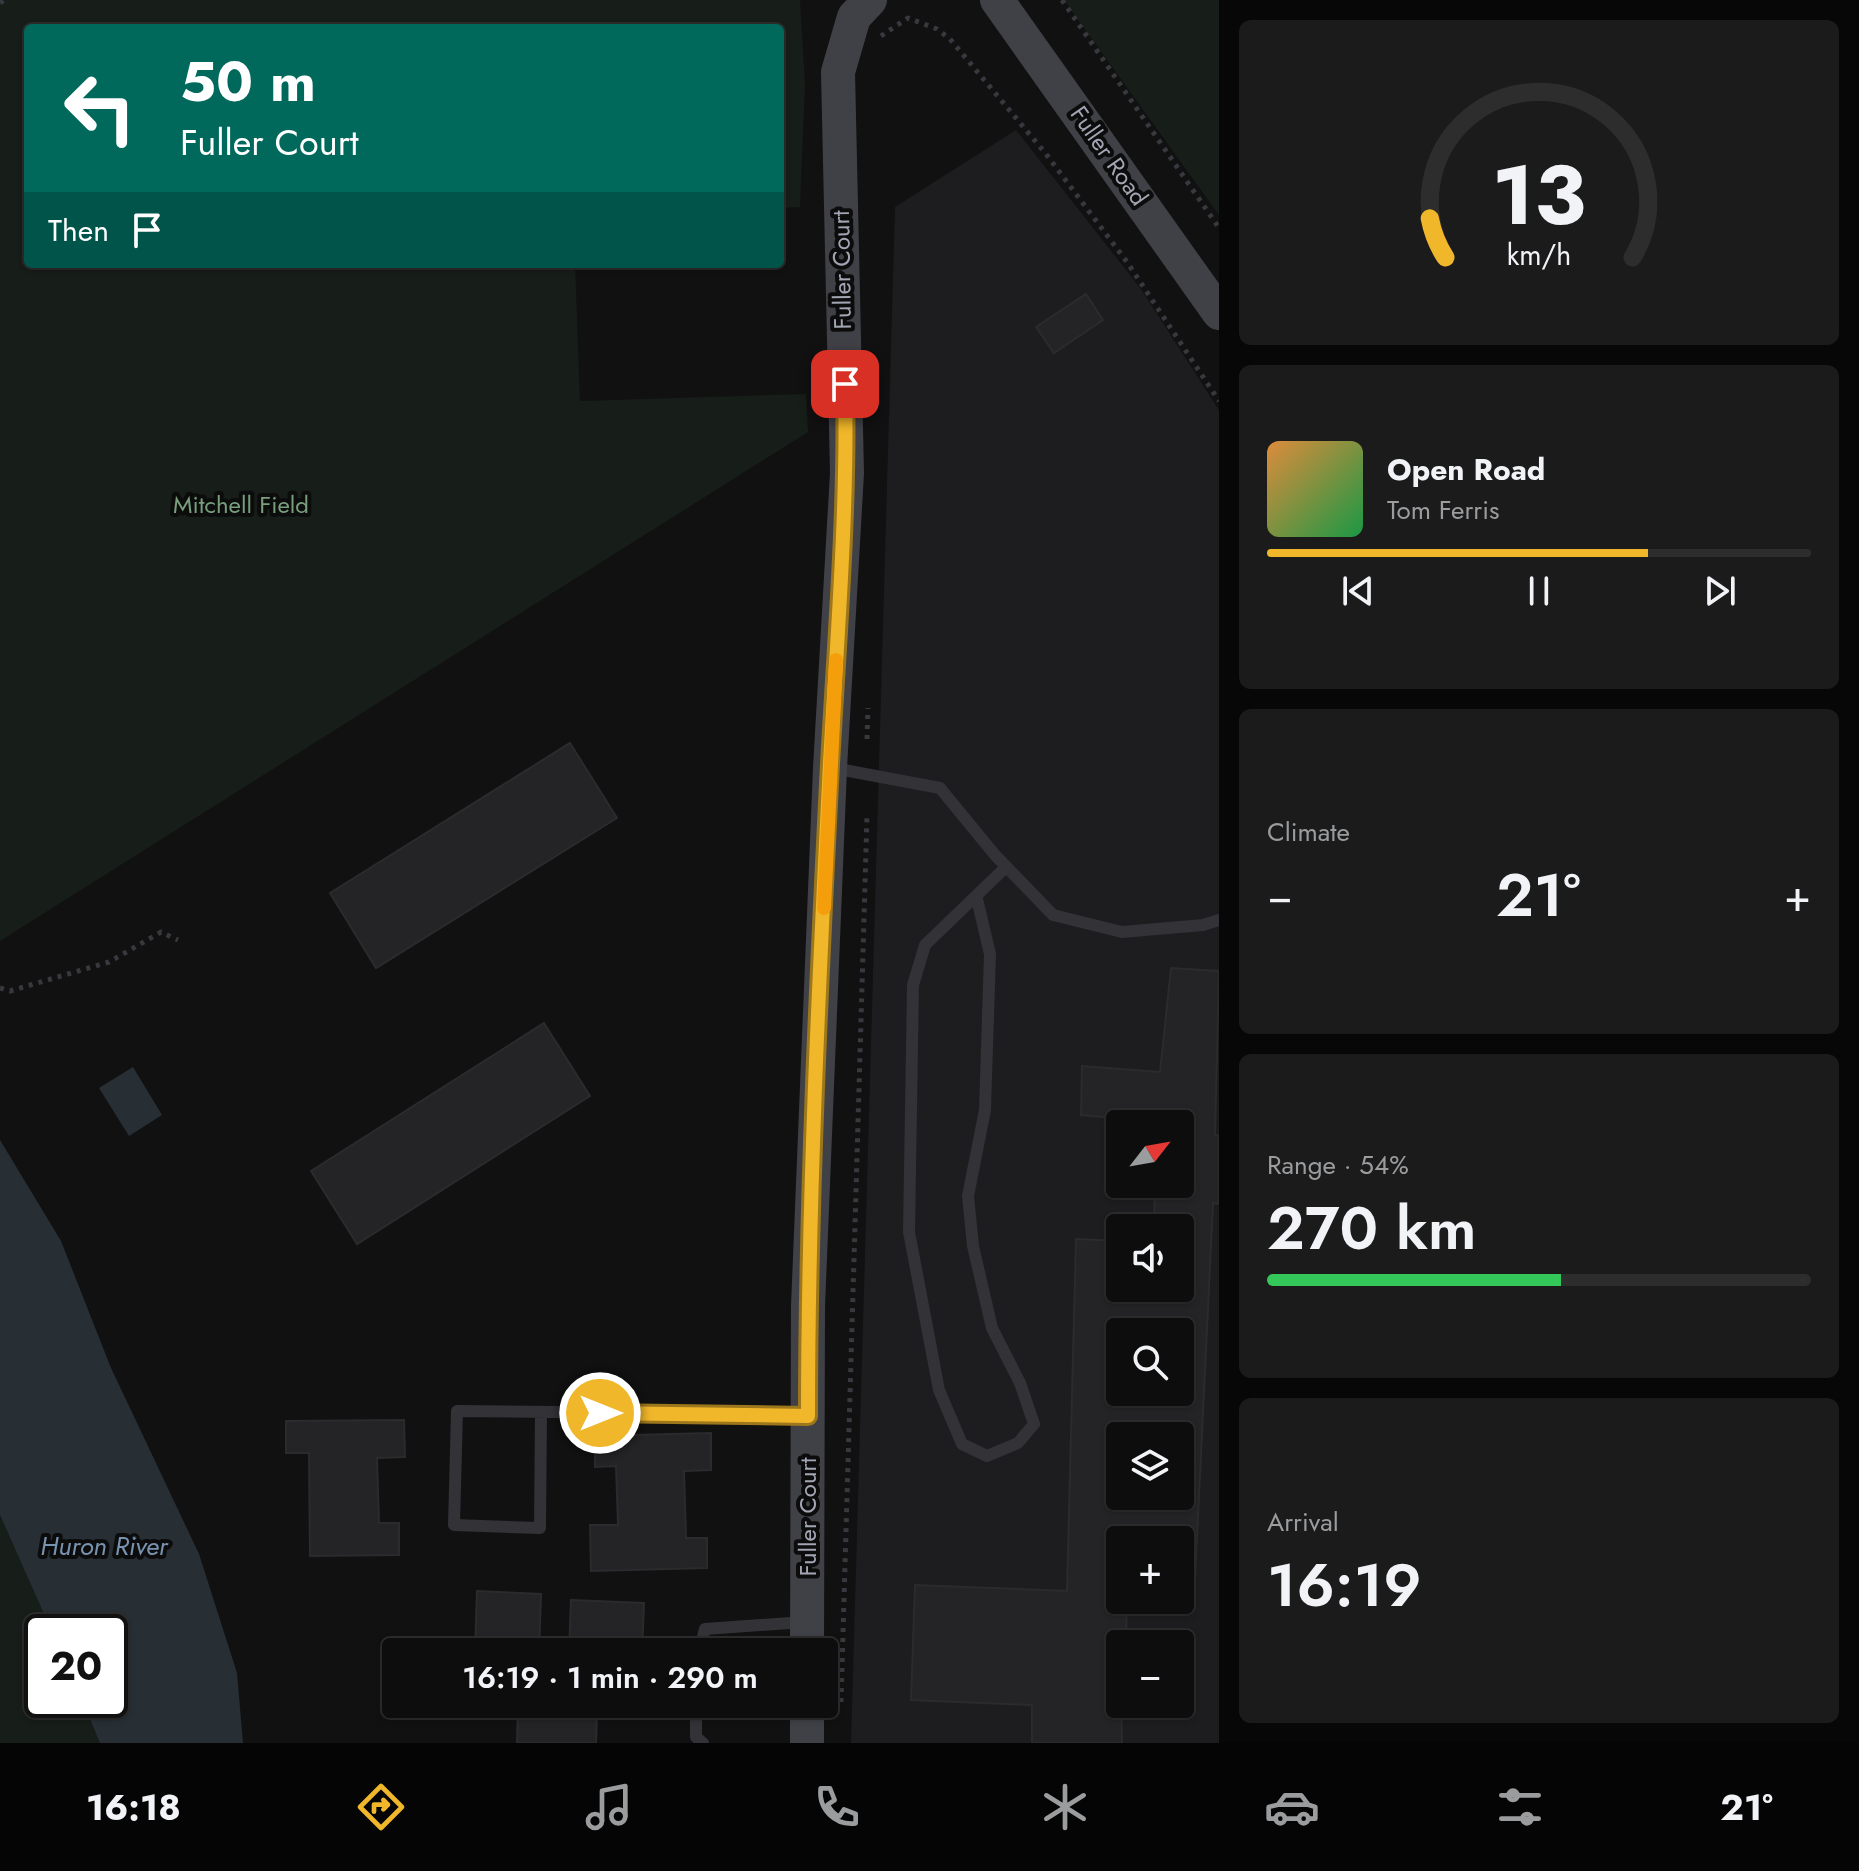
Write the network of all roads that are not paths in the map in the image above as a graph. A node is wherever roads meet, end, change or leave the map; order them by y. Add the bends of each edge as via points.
1 (870, 0) edge
2 (997, 0) edge
3 (1219, 313) edge
4 (830, 768) junction
5 (1006, 867) junction
6 (977, 899) junction
7 (1219, 920) edge
8 (541, 1412) junction
9 (808, 1416) junction
10 (807, 1637) edge
11 (703, 1638) edge
12 (696, 1718) edge
13 (807, 1718) edge
14 (703, 1743) edge
15 (807, 1743) edge

1 - 4 street, Fuller Court via 854,17 838,72 847,473
2 - 3 street, Fuller Road
4 - 5 lane via 940,788
4 - 9 street, Fuller Court
5 - 6 lane
5 - 7 lane via 1053,915 1108,929 1122,932
6 - 6 lane via 925,945 913,985 909,1232 939,1390 962,1444 987,1456 1018,1443 1034,1424 992,1328 972,1233 968,1196 985,1110 990,954
8 - 8 lane via 457,1411 454,1525 540,1528
8 - 9 lane
9 - 10 street, Fuller Court
10 - 11 lane via 705,1629
12 - 14 lane via 696,1737
13 - 15 street

